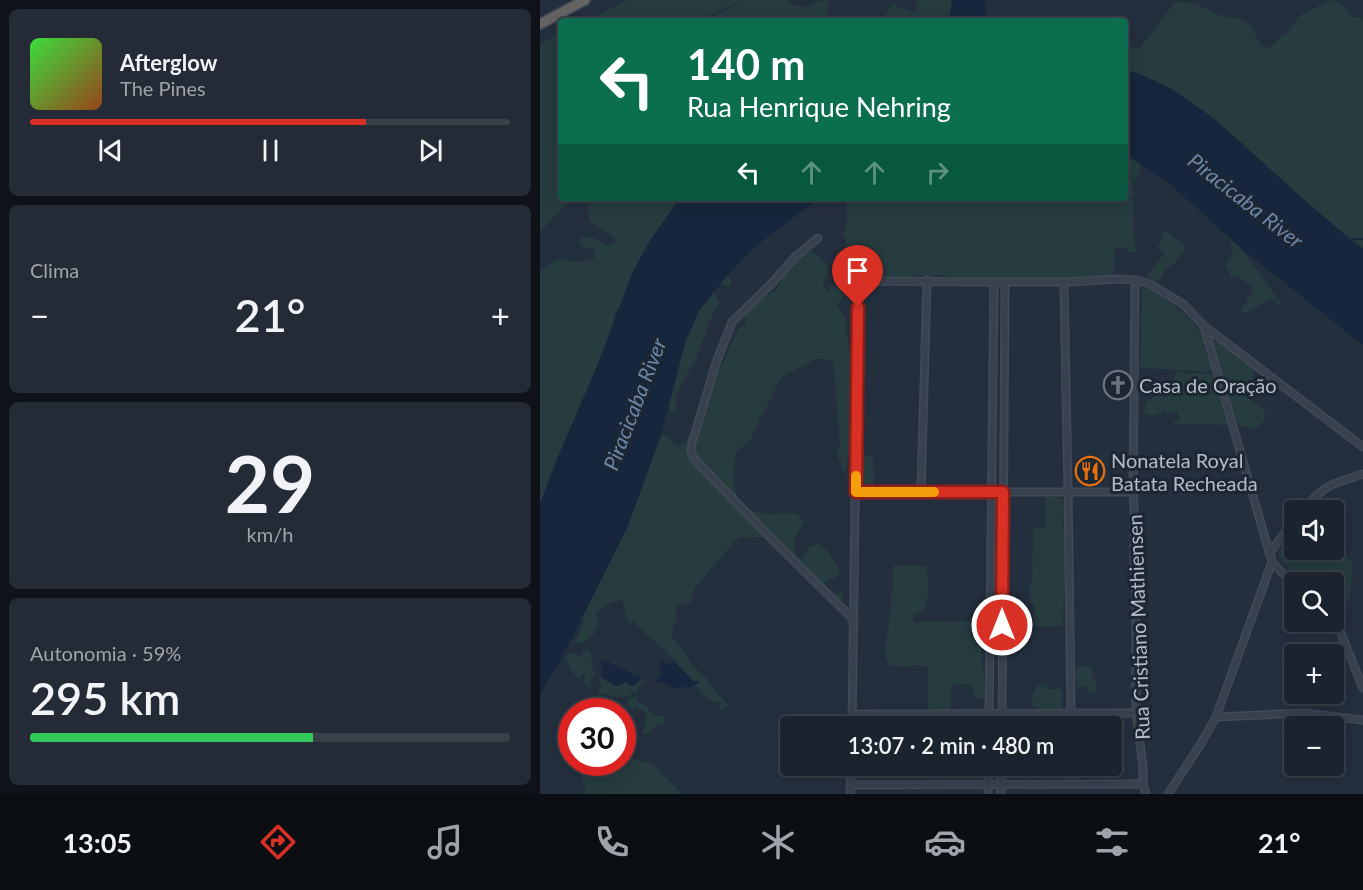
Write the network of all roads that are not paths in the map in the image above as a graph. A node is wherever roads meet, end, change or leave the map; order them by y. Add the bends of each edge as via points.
1 (585, 0) edge
2 (540, 24) edge
3 (818, 238) dead end
4 (927, 280) junction
5 (1135, 280) junction
6 (994, 282) junction
7 (1005, 282) junction
8 (1064, 282) junction
9 (1204, 326) junction
10 (1363, 447) edge
11 (1363, 474) edge
12 (856, 492) junction
13 (921, 492) junction
14 (991, 492) junction
15 (1003, 492) junction
16 (1068, 492) junction
17 (1133, 492) junction
18 (1312, 500) edge
19 (1284, 534) edge
20 (1269, 554) junction
21 (1272, 562) junction
22 (1284, 575) edge
23 (854, 620) junction
24 (1340, 632) edge
25 (1363, 688) edge
26 (1071, 713) junction
27 (1136, 713) junction
28 (852, 714) joint
29 (989, 714) junction
30 (1002, 714) junction
31 (1215, 717) junction
32 (1363, 720) edge
33 (851, 776) edge
34 (988, 776) edge
35 (1001, 776) edge
36 (988, 784) junction
37 (1001, 784) junction
38 (1143, 784) junction
39 (851, 785) junction
40 (850, 794) edge
41 (988, 794) edge
42 (1001, 794) edge
43 (1146, 794) edge
44 (1168, 794) edge

1 - 2 highway
3 - 23 street via 732,322 691,451 694,459
4 - 6 street
4 - 12 street via 858,284
4 - 13 street
5 - 8 street
5 - 9 street via 1150,284 1183,304
5 - 17 street, Rua Cristiano Mathiensen
6 - 7 street
6 - 14 street
7 - 8 street
7 - 15 street
8 - 16 street
9 - 10 street
9 - 20 street
11 - 18 street via 1332,484
12 - 13 street
12 - 23 street
13 - 14 street
14 - 15 street
14 - 29 street
15 - 16 street
15 - 30 street
16 - 17 street
16 - 26 street
17 - 27 street, Rua Cristiano Mathiensen
19 - 20 street
20 - 21 street
21 - 22 street
21 - 31 street
23 - 28 street
24 - 25 street
26 - 27 street
26 - 30 street
27 - 38 street, Rua Cristiano Mathiensen
28 - 29 street
29 - 30 street
31 - 32 street via 1305,713
31 - 44 street
33 - 39 street
34 - 36 street
35 - 37 street
36 - 37 street
36 - 39 street
36 - 41 street
37 - 38 street
37 - 42 street
38 - 43 street, Rua Cristiano Mathiensen
39 - 40 street

